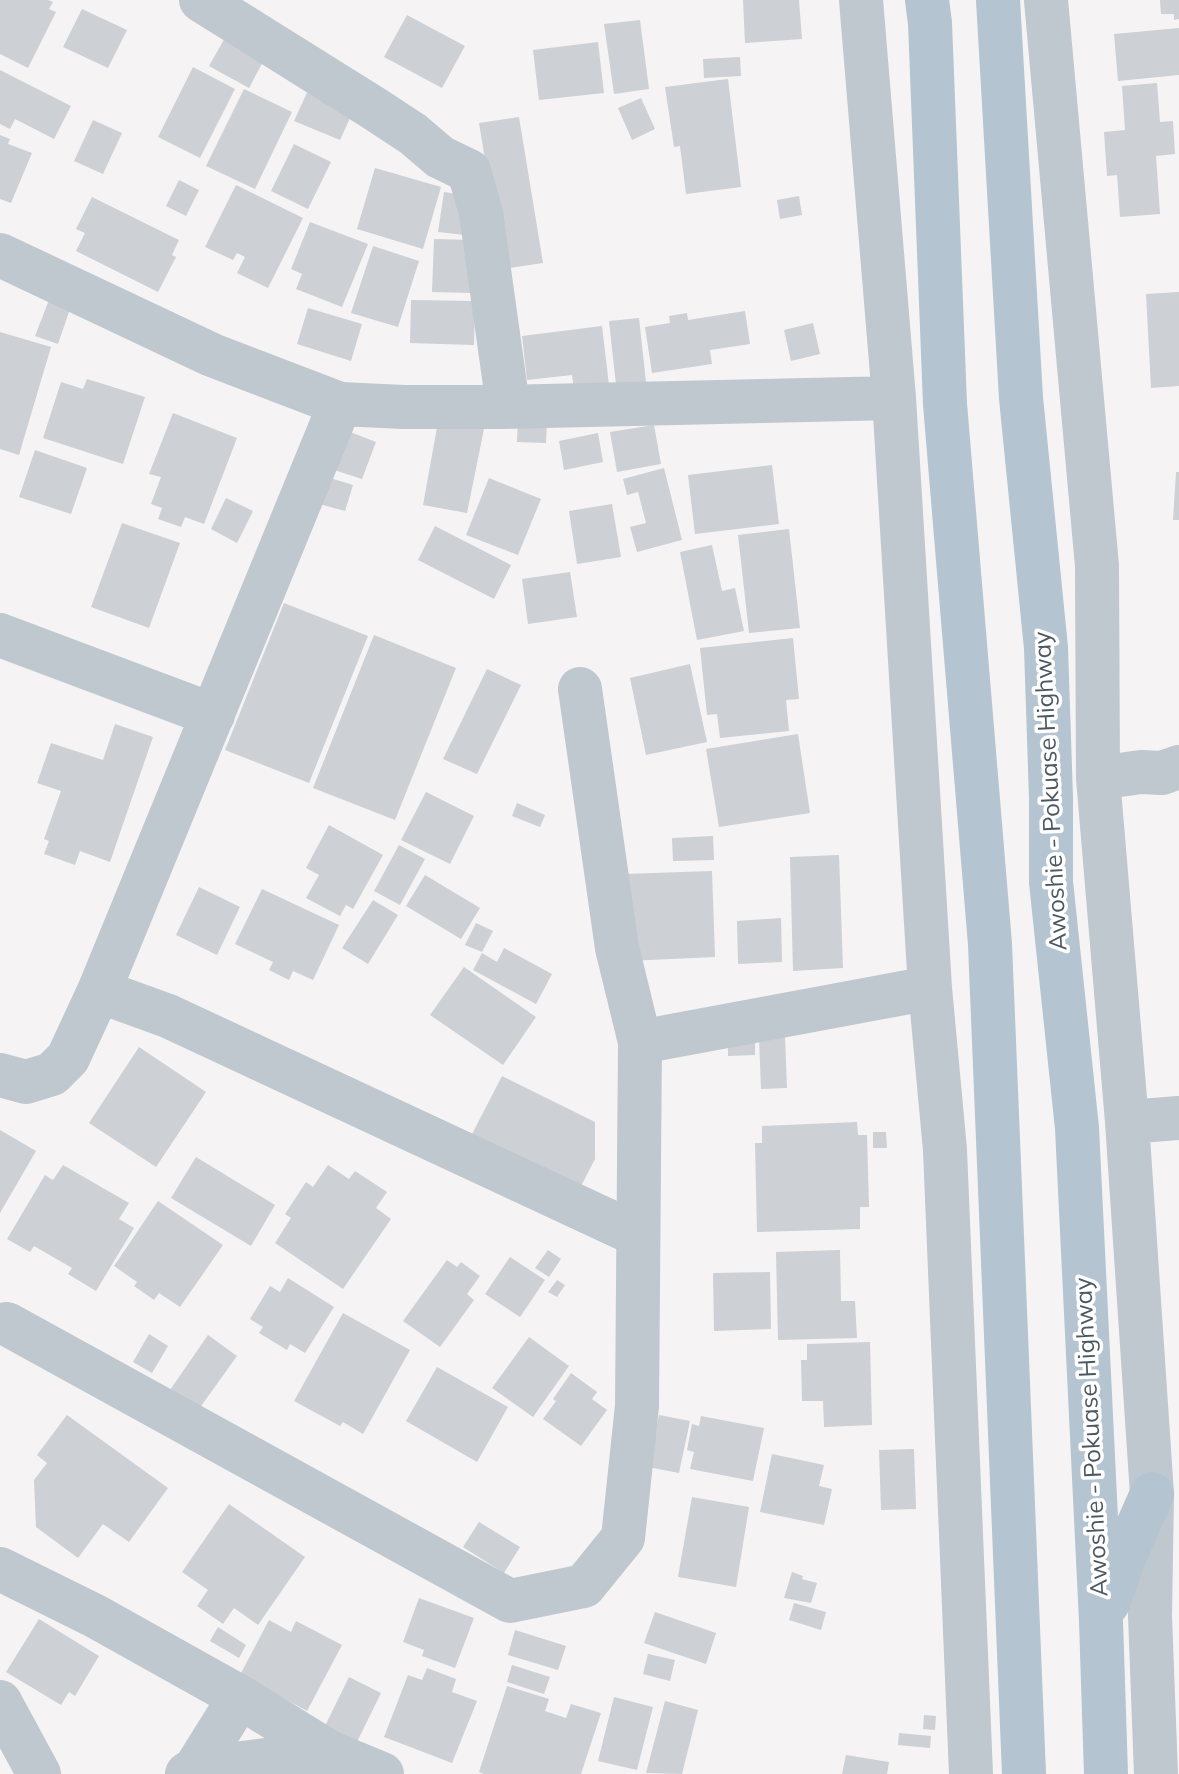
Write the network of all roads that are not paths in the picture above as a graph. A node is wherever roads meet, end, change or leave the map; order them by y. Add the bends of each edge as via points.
1 (201, 0) edge
2 (861, 0) edge
3 (927, 0) edge
4 (998, 0) edge
5 (1046, 0) edge
6 (0, 255) edge
7 (894, 398) junction
8 (340, 404) junction
9 (508, 406) junction
10 (0, 635) edge
11 (580, 689) dead end
12 (213, 715) junction
13 (1179, 767) edge
14 (1098, 778) junction
15 (930, 988) junction
16 (99, 991) junction
17 (640, 1042) junction
18 (0, 1075) edge
19 (1179, 1118) edge
20 (1127, 1122) junction
21 (638, 1235) junction
22 (7, 1324) dead end
23 (1152, 1494) junction
24 (0, 1569) edge
25 (1101, 1621) junction
26 (240, 1697) junction
27 (0, 1702) edge
28 (329, 1752) junction
29 (191, 1771) edge
30 (39, 1774) edge
31 (382, 1774) edge
32 (971, 1774) edge
33 (1024, 1774) edge
34 (1106, 1774) edge
35 (1156, 1774) edge

1 - 9 street via 469,171 481,213
2 - 7 street
3 - 33 main road via 945,404 990,944
4 - 25 main road, Awoshie - Pokuase Highway via 1021,398 1046,648 1051,882 1077,1128
5 - 14 street via 1097,566
6 - 8 street via 212,355
7 - 9 street
7 - 15 street
8 - 9 street
8 - 12 street
10 - 12 street
11 - 17 street via 617,948
12 - 16 street
13 - 14 street
14 - 20 street
15 - 17 street
15 - 32 street via 945,1150
16 - 18 street via 68,1058 52,1074 26,1082
16 - 21 street via 168,1016
17 - 21 street
19 - 20 street
20 - 23 street
21 - 22 street via 637,1406 623,1538 584,1586 510,1601
23 - 25 main road
23 - 35 street
24 - 26 street
25 - 34 main road, Awoshie - Pokuase Highway
26 - 28 street
26 - 29 street
27 - 30 street
28 - 29 street
28 - 31 street

